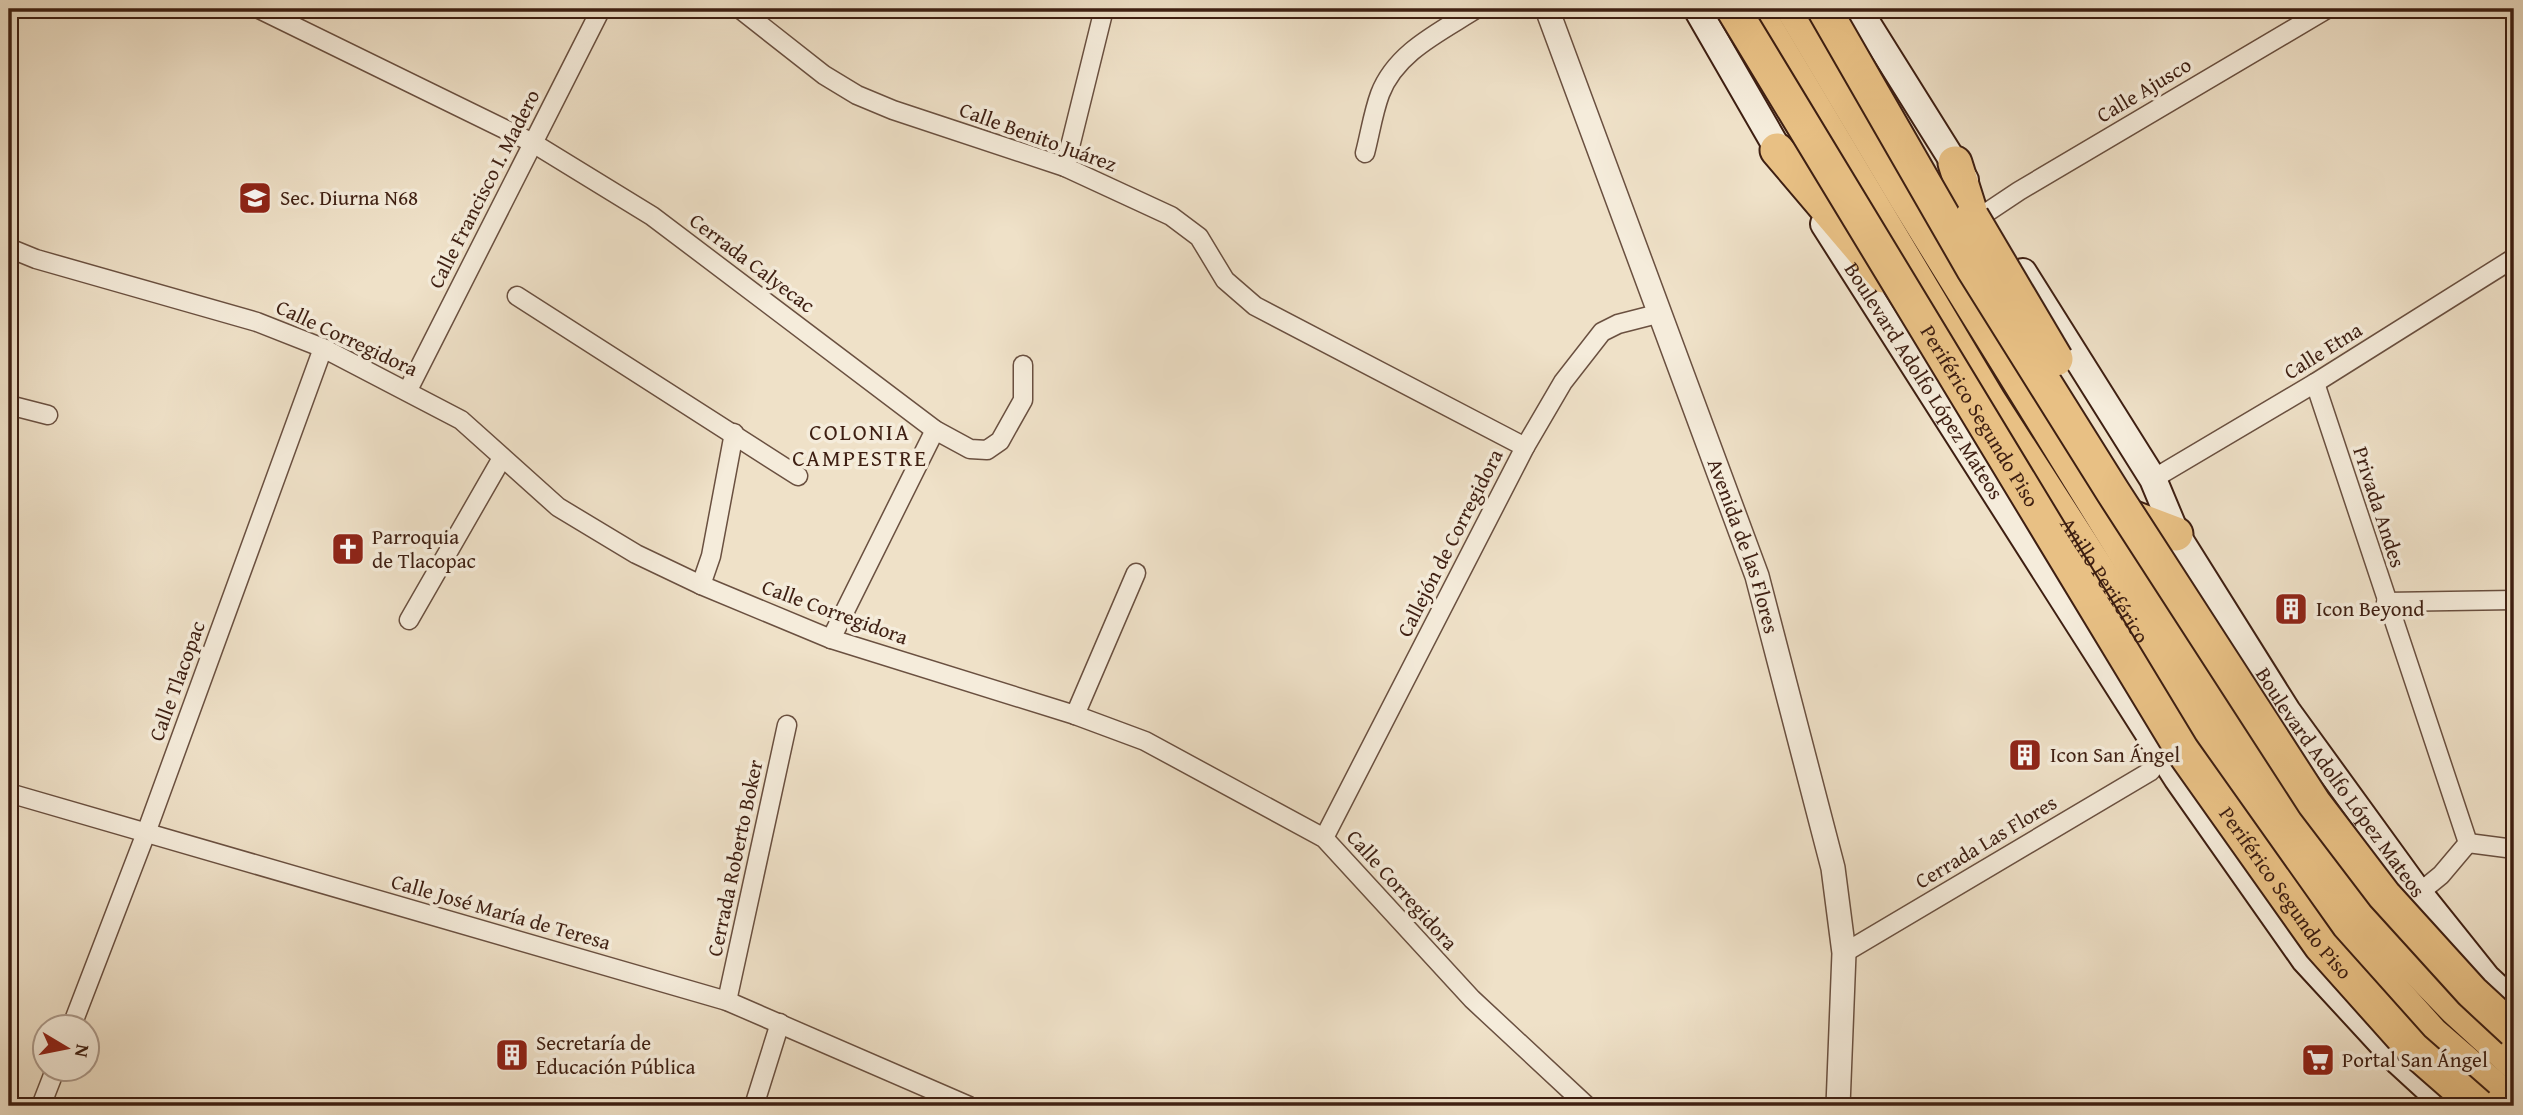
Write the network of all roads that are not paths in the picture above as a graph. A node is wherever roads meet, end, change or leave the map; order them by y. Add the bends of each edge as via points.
1 (259, 9) edge
2 (601, 9) edge
3 (740, 9) edge
4 (1104, 9) edge
5 (1476, 9) edge
6 (1547, 9) edge
7 (1697, 9) edge
8 (1733, 9) edge
9 (1755, 9) edge
10 (1793, 9) edge
11 (1824, 9) edge
12 (1858, 9) edge
13 (2327, 9) edge
14 (533, 143) junction
15 (1777, 150) junction
16 (1365, 153) dead end
17 (1955, 163) joint
18 (1065, 167) junction
19 (1979, 215) junction
20 (9, 248) edge
21 (2514, 258) edge
22 (517, 296) dead end
23 (1661, 313) junction
24 (323, 348) junction
25 (1023, 365) dead end
26 (2315, 383) junction
27 (408, 390) junction
28 (1989, 401) junction
29 (9, 405) edge
30 (48, 415) dead end
31 (935, 430) junction
32 (734, 433) junction
33 (1525, 447) junction
34 (502, 458) junction
35 (798, 476) dead end
36 (2153, 480) junction
37 (2096, 504) junction
38 (2176, 534) junction
39 (1136, 573) dead end
40 (701, 585) junction
41 (2514, 600) edge
42 (2386, 602) junction
43 (409, 620) dead end
44 (831, 639) junction
45 (1075, 715) junction
46 (787, 725) dead end
47 (2151, 771) dead end
48 (9, 793) edge
49 (146, 833) junction
50 (1324, 838) junction
51 (2468, 844) junction
52 (2514, 849) edge
53 (2419, 892) junction
54 (2384, 895) junction
55 (1844, 953) junction
56 (727, 1000) junction
57 (2514, 1003) edge
58 (76, 1014) edge
59 (780, 1023) junction
60 (2514, 1031) edge
61 (2514, 1062) edge
62 (49, 1084) edge
63 (2514, 1105) edge
64 (41, 1106) edge
65 (754, 1106) edge
66 (970, 1106) edge
67 (1587, 1106) edge
68 (1838, 1106) edge
69 (2447, 1106) edge
70 (2478, 1106) edge

1 - 14 street, Cerrada Calyecac
2 - 14 street, Calle Francisco I. Madero
3 - 18 street, Calle Benito Juárez via 824,75 857,94
4 - 18 street
5 - 16 street via 1416,47 1394,68 1380,94
6 - 23 street, Avenida de las Flores
7 - 15 main road, Boulevard Adolfo López Mateos
8 - 70 highway, Periférico Segundo Piso, bridge via 2182,750 2320,946 2413,1049
9 - 28 highway, Anillo Periférico
10 - 37 highway, Anillo Periférico
11 - 54 highway, bridge via 1975,271 2105,480 2314,803
12 - 17 main road
13 - 19 street, Calle Ajusco
14 - 27 street, Calle Francisco I. Madero
14 - 31 street, Cerrada Calyecac via 652,216
15 - 28 highway
15 - 69 main road, Boulevard Adolfo López Mateos via 2177,778 2305,960 2399,1062
17 - 19 highway
18 - 33 street, Calle Benito Juárez via 1171,216 1199,237 1225,280 1255,306
19 - 36 main road, Boulevard Adolfo López Mateos
19 - 54 highway, bridge via 2162,534 2351,819
20 - 24 street, Calle Corregidora via 257,322
21 - 26 street, Calle Etna
22 - 32 street
23 - 33 street, Callejón de Corregidora via 1602,332 1563,382
23 - 55 street, Avenida de las Flores via 1757,576 1833,868
24 - 27 street, Calle Corregidora
24 - 49 street, Calle Tlacopac
25 - 31 street, Cerrada Calyecac via 1023,400 1000,441 987,450 970,449
26 - 36 street, Calle Etna
26 - 42 street, Privada Andes
27 - 34 street, Calle Corregidora via 461,419
28 - 63 highway, Anillo Periférico via 2197,724 2339,930 2432,1034
29 - 30 street
31 - 44 street
32 - 35 street
32 - 40 street via 711,556
33 - 50 street, Callejón de Corregidora
34 - 40 street, Calle Corregidora via 558,507 636,554
34 - 43 street
36 - 38 main road, Boulevard Adolfo López Mateos
37 - 38 highway
37 - 61 highway, Anillo Periférico via 2228,719 2363,913
38 - 53 main road, Boulevard Adolfo López Mateos via 2287,711
39 - 45 street
40 - 44 street, Calle Corregidora
41 - 42 street
42 - 51 street, Privada Andes
44 - 45 street, Calle Corregidora
45 - 50 street, Calle Corregidora via 1145,741
46 - 56 street, Cerrada Roberto Boker
47 - 55 street, Cerrada Las Flores
48 - 49 street, Calle José María de Teresa
49 - 56 street, Calle José María de Teresa
49 - 58 street, Calle Tlacopac
50 - 67 street, Calle Corregidora via 1472,999
51 - 52 street
51 - 53 street
53 - 57 main road, Boulevard Adolfo López Mateos via 2487,978
54 - 60 highway, bridge
55 - 68 street, Avenida de las Flores
56 - 59 street, Calle José María de Teresa
59 - 65 street
59 - 66 street, Calle José María de Teresa
62 - 64 street

